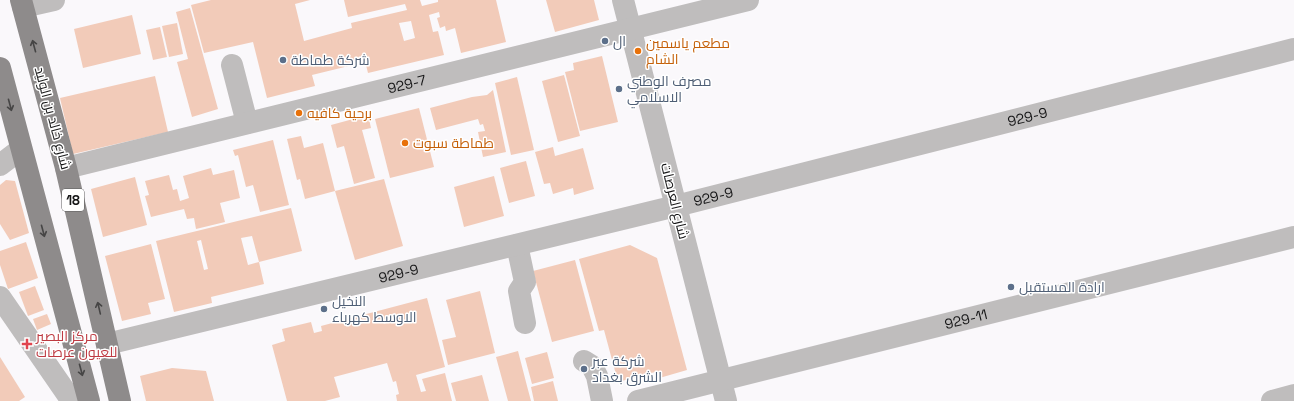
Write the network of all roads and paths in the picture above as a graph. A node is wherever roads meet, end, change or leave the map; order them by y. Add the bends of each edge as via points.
1 (54, 0) edge
2 (623, 0) edge
3 (748, 0) edge
4 (22, 4) edge
5 (631, 30) junction
6 (1294, 49) edge
7 (232, 65) dead end
8 (0, 68) edge
9 (247, 123) junction
10 (21, 149) junction
11 (0, 165) edge
12 (66, 168) junction
13 (676, 206) junction
14 (1294, 237) edge
15 (517, 245) junction
16 (0, 298) edge
17 (525, 323) dead end
18 (107, 344) junction
19 (584, 361) dead end
20 (724, 391) edge
21 (1294, 396) edge
22 (65, 399) edge
23 (89, 401) edge
24 (120, 401) edge
25 (602, 401) edge
26 (638, 401) edge
27 (1272, 401) edge

1 - 4 street
2 - 5 street, شارع العرصات
3 - 5 street, 929-7
12 -> 4 main road, شارع خالد بن الوليد / 18
5 - 9 street, 929-7
5 - 13 street, شارع العرصات
6 - 13 street, 929-9
7 - 9 street
8 -> 10 main road
9 - 12 street, 929-7
10 - 11 street
10 -> 23 main road
18 -> 12 main road, شارع خالد بن الوليد / 18
13 - 15 street, 929-9
13 - 20 street, شارع العرصات
14 - 20 street, 929-11
15 - 17 street via 525,282 519,291
15 - 18 street, 929-9
16 - 22 street
18 - 24 main road, شارع خالد بن الوليد / 18
19 - 25 street via 592,366 597,376
20 - 26 street, 929-11
21 - 27 street

